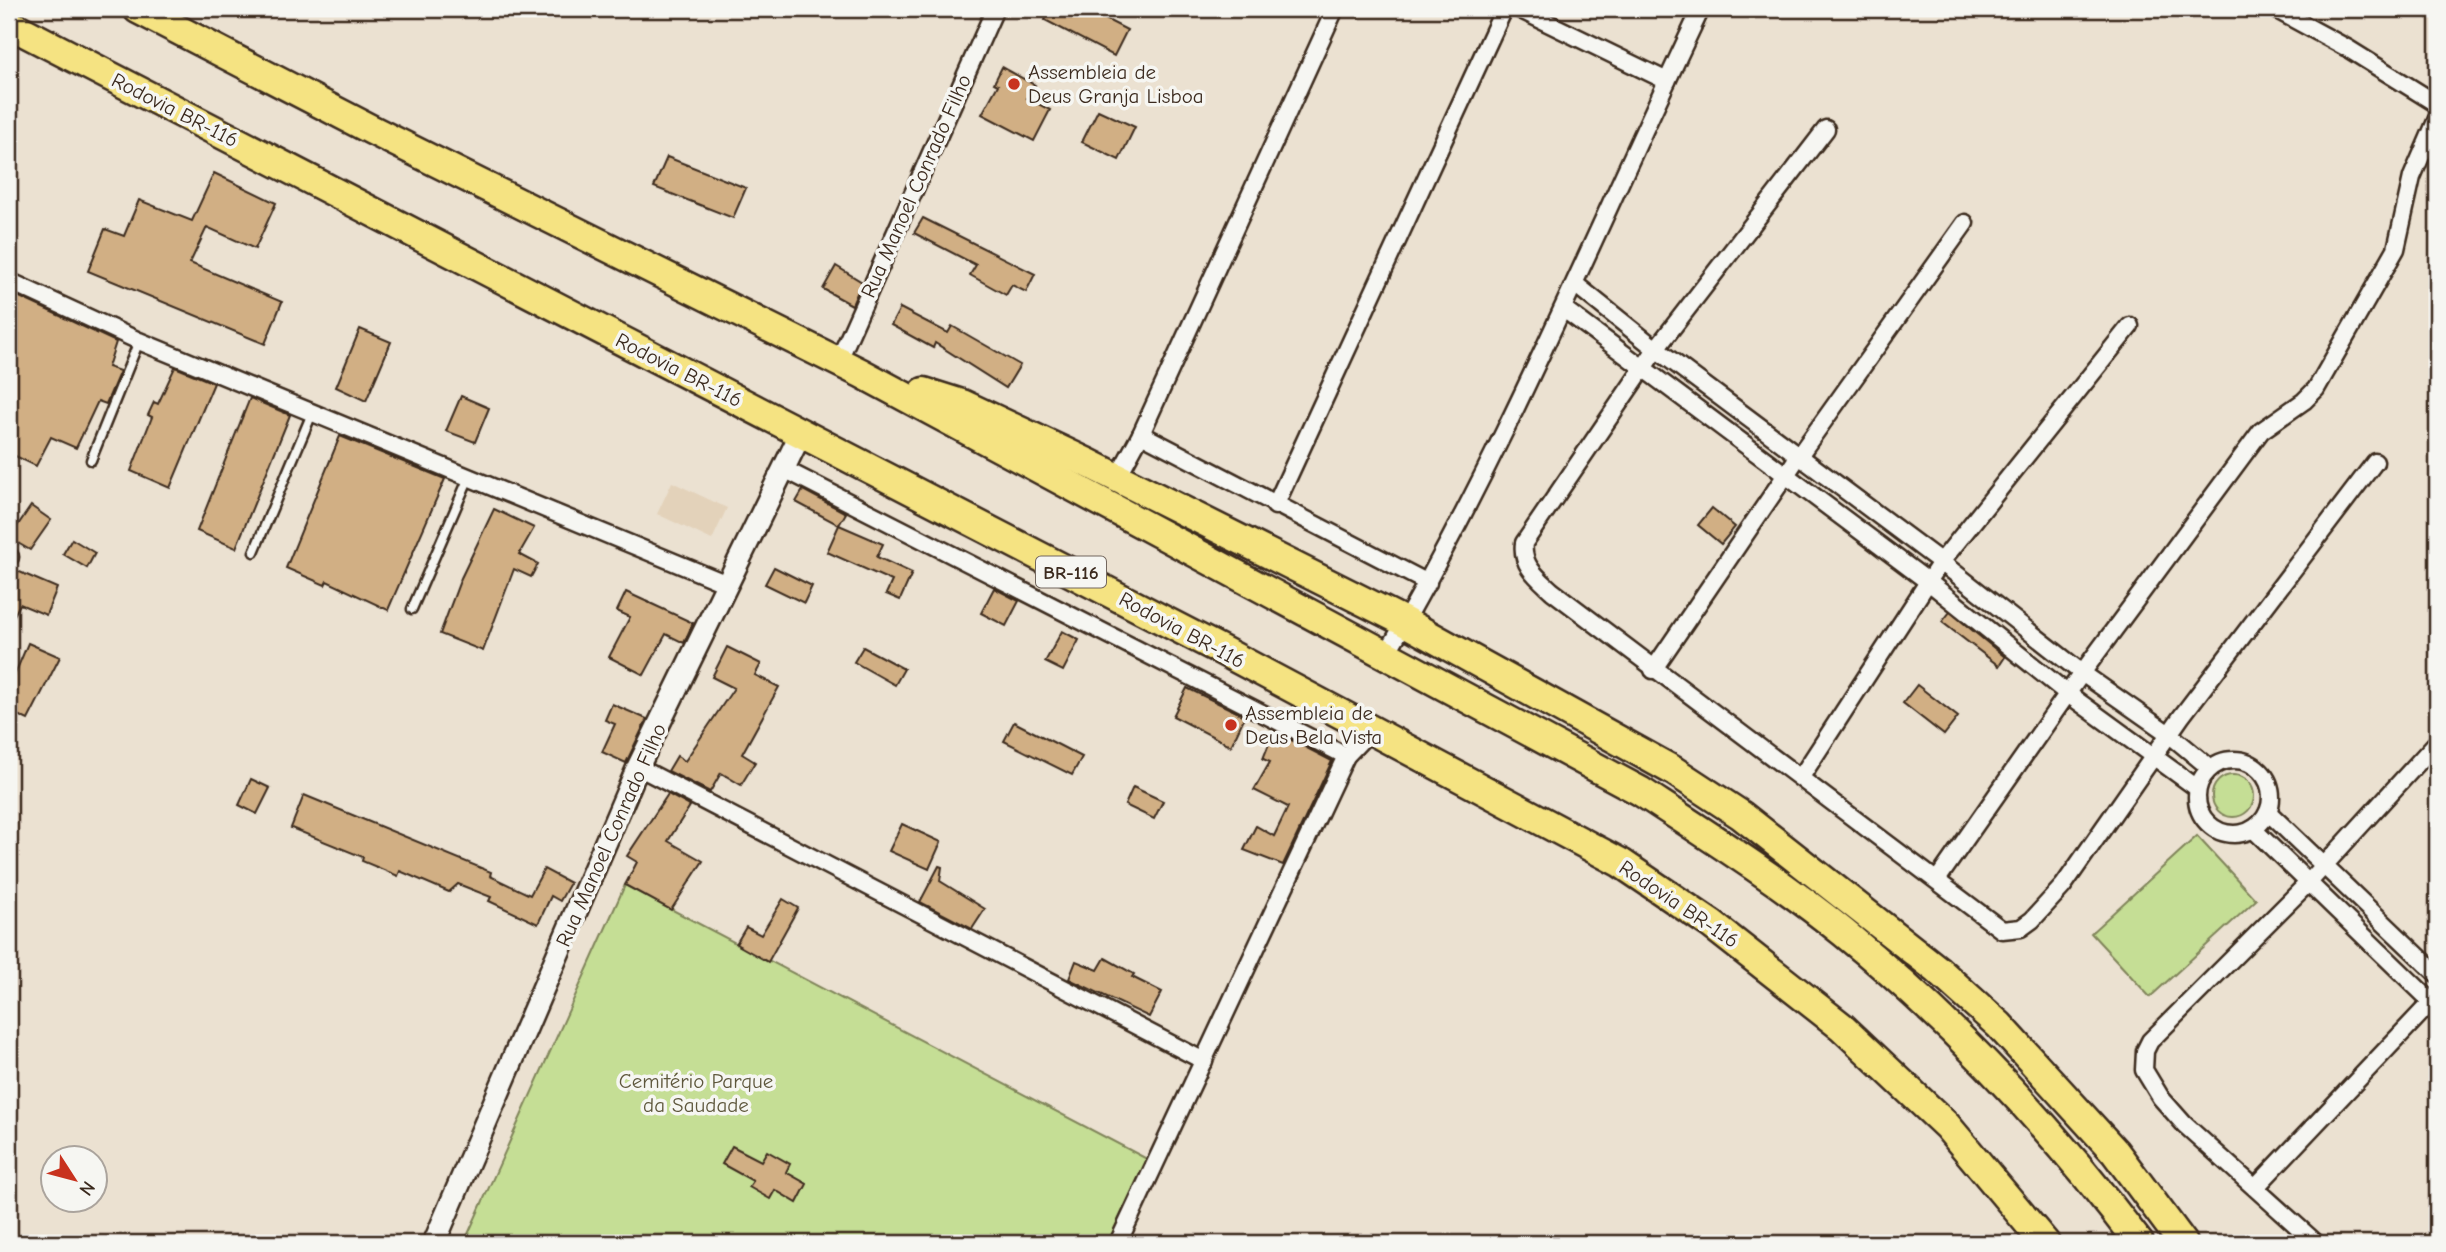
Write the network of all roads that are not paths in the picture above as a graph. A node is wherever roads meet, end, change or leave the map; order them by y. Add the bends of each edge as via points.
1 (138, 9) edge
2 (995, 9) edge
3 (1335, 9) edge
4 (1504, 9) edge
5 (1519, 9) edge
6 (1701, 9) edge
7 (2274, 9) edge
8 (9, 24) edge
9 (1667, 81) junction
10 (2437, 104) edge
11 (2437, 119) edge
12 (1826, 129) dead end
13 (1965, 223) dead end
14 (9, 281) edge
15 (1575, 284) junction
16 (1564, 309) junction
17 (2130, 326) dead end
18 (139, 341) junction
19 (1656, 349) junction
20 (849, 368) junction
21 (1644, 370) junction
22 (313, 411) junction
23 (801, 433) junction
24 (1141, 433) junction
25 (1798, 457) junction
26 (91, 460) dead end
27 (2375, 462) dead end
28 (784, 469) junction
29 (470, 475) junction
30 (1787, 477) junction
31 (1117, 478) junction
32 (1275, 506) junction
33 (254, 552) dead end
34 (1941, 562) junction
35 (1428, 583) junction
36 (1930, 583) junction
37 (727, 584) junction
38 (412, 610) dead end
39 (1405, 622) junction
40 (1387, 653) junction
41 (1653, 670) junction
42 (2082, 673) junction
43 (2068, 694) junction
44 (1371, 730) junction
45 (2169, 734) junction
46 (2437, 741) edge
47 (1346, 756) junction
48 (2155, 757) junction
49 (638, 767) junction
50 (2210, 768) junction
51 (1801, 777) junction
52 (2197, 788) junction
53 (2268, 812) junction
54 (2253, 829) junction
55 (2324, 864) junction
56 (1937, 880) junction
57 (2309, 882) junction
58 (2437, 974) edge
59 (2435, 1001) edge
60 (1204, 1061) junction
61 (2256, 1187) junction
62 (434, 1243) edge
63 (1118, 1243) edge
64 (2045, 1243) edge
65 (2138, 1243) edge
66 (2183, 1243) edge
67 (2316, 1243) edge

1 - 20 highway
2 - 20 street, Rua Manoel Conrado Filho
3 - 24 street
4 - 32 street
5 - 9 street
6 - 9 street
7 - 10 street
8 - 23 highway, Rodovia BR-116 / BR-116
9 - 15 street
11 - 42 street via 2412,177 2396,249 2316,389 2261,431
12 - 19 street
13 - 25 street
14 - 18 street
15 - 16 street
15 - 19 street
16 - 21 street
16 - 35 street
17 - 34 street
18 - 22 street
18 - 26 lane
19 - 21 street
19 - 25 street
20 - 31 highway via 962,404
20 - 40 highway
21 - 30 street
21 - 41 street via 1524,543 1523,553 1529,569 1552,591
22 - 29 street
22 - 33 lane
23 - 28 street, Rua Manoel Conrado Filho
23 - 44 highway, Rodovia BR-116 / BR-116
24 - 31 street
24 - 32 street
25 - 30 street
25 - 34 street
27 - 45 street
28 - 37 street, Rua Manoel Conrado Filho
28 - 47 street
29 - 37 street
29 - 38 lane
30 - 36 street
30 - 41 street
31 - 39 highway
32 - 35 street
34 - 36 street
34 - 42 street
35 - 39 street
36 - 43 street
36 - 51 street
37 - 49 street, Rua Manoel Conrado Filho
39 - 40 street
39 - 66 highway via 1674,771 1800,859 1999,1025 2115,1152
40 - 65 highway via 1640,791 1843,932 1996,1074
41 - 51 street
42 - 43 street
42 - 45 street
43 - 48 street
43 - 56 street
44 - 47 street
44 - 64 highway, Rodovia BR-116 / BR-116 via 1620,863 1671,894 1757,958 1918,1097
45 - 48 street
45 - 50 street
46 - 55 street
47 - 60 street
48 - 52 street
48 - 56 street via 2063,886 2021,928 2002,930
49 - 60 street
49 - 62 street, Rua Manoel Conrado Filho
50 - 52 street
50 - 53 street via 2219,762 2241,760 2260,770 2270,790
51 - 56 street
52 - 54 street via 2200,812 2217,830 2241,833
53 - 54 street
53 - 55 street
54 - 57 street
55 - 57 street
55 - 58 street
57 - 59 street
57 - 61 street via 2144,1051 2144,1070 2161,1098
59 - 61 street
60 - 63 street
61 - 67 street

